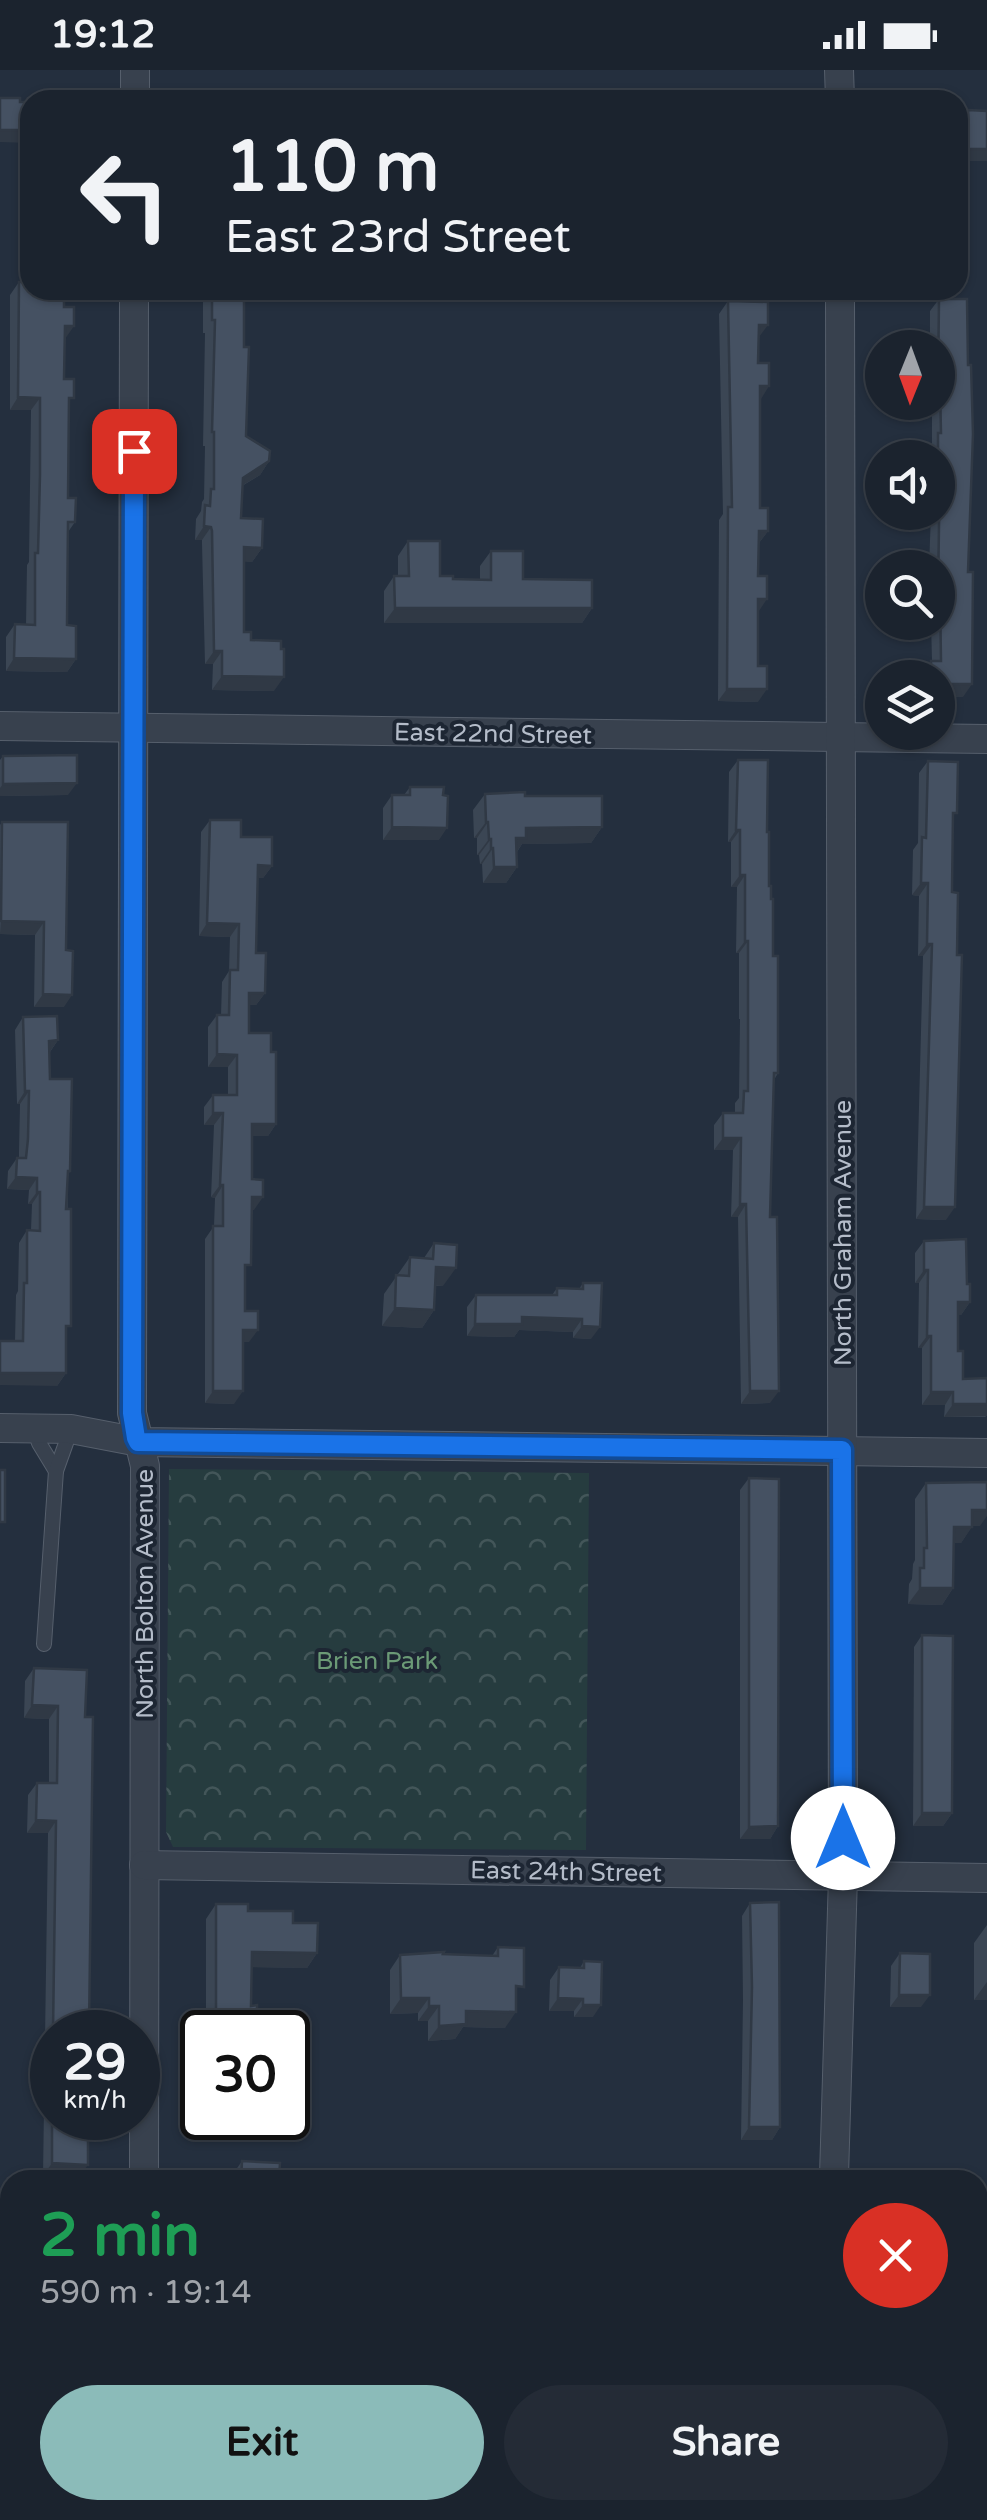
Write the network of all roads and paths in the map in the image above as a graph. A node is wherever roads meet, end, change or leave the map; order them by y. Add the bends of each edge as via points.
1 (134, 300) edge
2 (840, 300) edge
3 (0, 726) edge
4 (133, 727) junction
5 (842, 738) junction
6 (987, 740) edge
7 (0, 1428) edge
8 (34, 1428) junction
9 (71, 1429) junction
10 (138, 1442) junction
11 (842, 1450) junction
12 (987, 1453) edge
13 (56, 1471) junction
14 (44, 1644) dead end
15 (144, 1865) junction
16 (843, 1876) junction
17 (987, 1878) edge
18 (144, 2170) edge
19 (825, 2170) edge

1 - 4 street, North Bolton Avenue
2 - 5 street, North Graham Avenue
3 - 4 street, East 22nd Street
4 - 5 street, East 22nd Street
4 - 10 street, North Bolton Avenue via 132,1413
5 - 6 street, East 22nd Street
5 - 11 street, North Graham Avenue
7 - 8 street
8 - 9 street
8 - 13 lane
9 - 10 street
9 - 13 lane
10 - 11 street
10 - 15 street, North Bolton Avenue via 145,1466
11 - 12 street
11 - 16 street, North Graham Avenue
13 - 14 lane
15 - 16 street, East 24th Street
15 - 18 street, North Bolton Avenue
16 - 17 street, East 24th Street
16 - 19 street, North Graham Avenue

